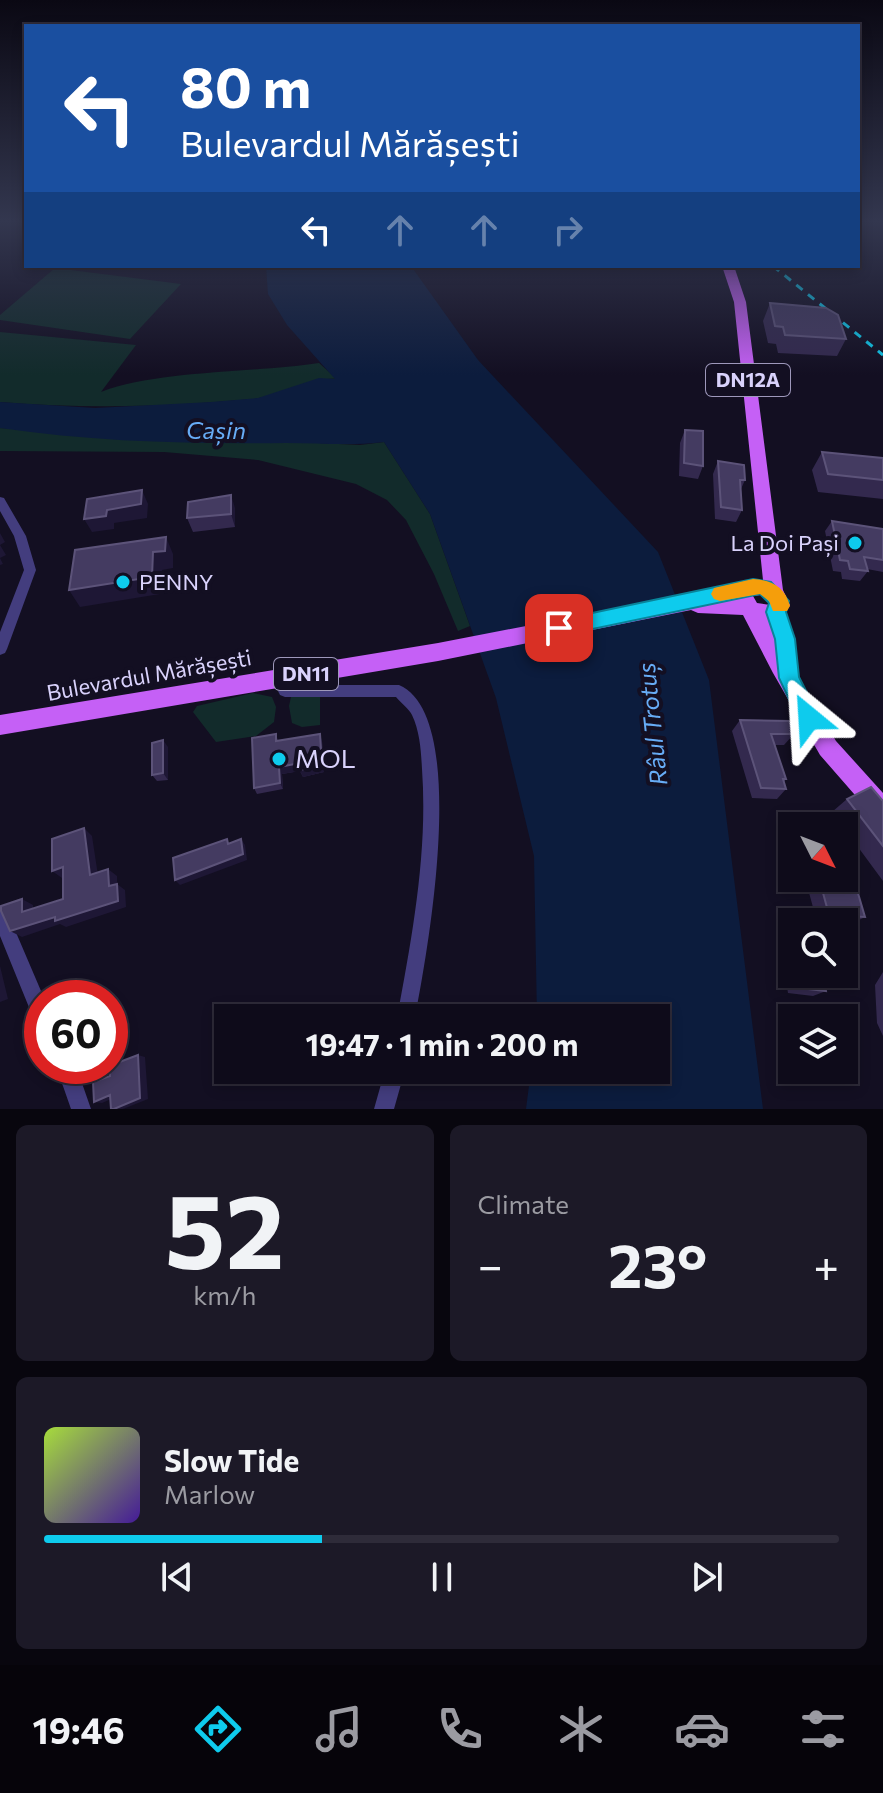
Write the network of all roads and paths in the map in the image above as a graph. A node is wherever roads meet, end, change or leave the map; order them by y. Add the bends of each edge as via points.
1 (730, 272) edge
2 (0, 501) edge
3 (769, 536) junction
4 (750, 598) junction
5 (775, 602) junction
6 (0, 649) edge
7 (789, 678) junction
8 (285, 691) dead end
9 (4, 724) edge
10 (883, 810) edge
11 (0, 915) edge
12 (27, 980) edge
13 (408, 1004) edge
14 (72, 1084) edge
15 (391, 1084) edge
16 (81, 1109) edge
17 (384, 1109) edge

1 - 3 main road, DN12A via 740,302
2 - 6 street via 20,536 30,570
3 - 4 main road, DN12A
3 - 5 main road, DN12A
4 - 5 main road, Bulevardul Mărășești via 764,587
4 - 7 main road
4 - 9 main road, Bulevardul Mărășești / DN11 via 681,604 438,652
5 - 7 main road
7 - 10 main road via 828,748
8 - 13 street via 399,691 420,709 431,771 431,822
11 - 12 street
14 - 16 street
15 - 17 street

